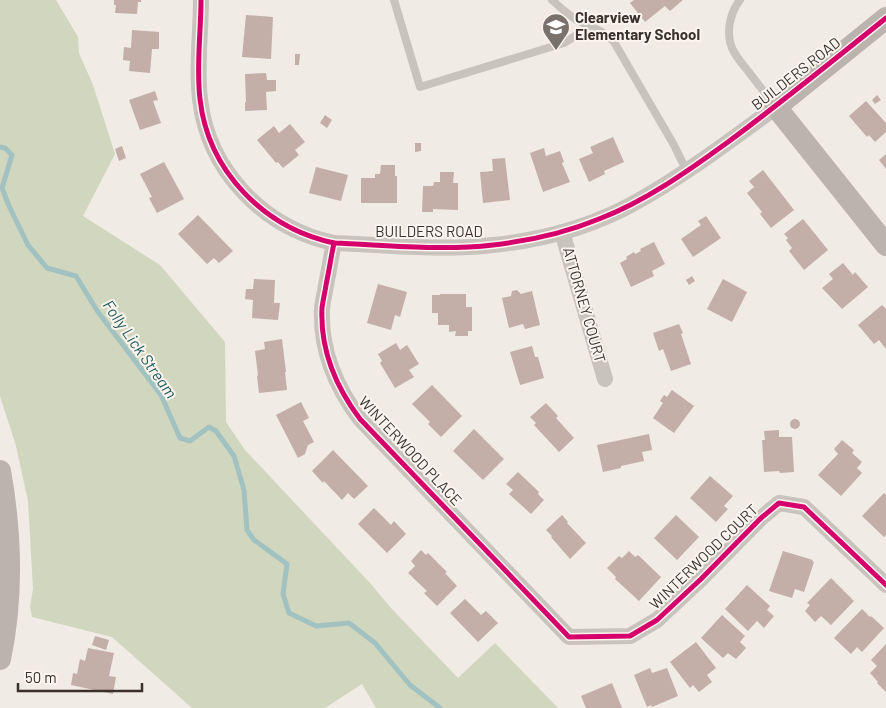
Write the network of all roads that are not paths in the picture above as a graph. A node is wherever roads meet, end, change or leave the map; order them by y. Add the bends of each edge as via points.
1 (201, 0) edge
2 (394, 0) edge
3 (552, 0) edge
4 (740, 0) edge
5 (886, 18) edge
6 (589, 25) junction
7 (776, 107) junction
8 (687, 172) junction
9 (562, 232) junction
10 (334, 243) junction
11 (886, 245) edge
12 (605, 379) dead end
13 (0, 471) edge
14 (886, 585) edge
15 (568, 637) joint
16 (0, 659) edge

1 - 10 street, BUILDERS ROAD via 200,100 211,146 223,168 240,190 275,220
2 - 6 lane via 420,87 564,42
3 - 6 lane via 571,16
4 - 7 lane via 729,28 733,51
5 - 7 street, BUILDERS ROAD
6 - 8 lane via 605,32 614,42
7 - 8 street, BUILDERS ROAD
7 - 11 street
8 - 9 street, BUILDERS ROAD via 636,202
9 - 10 street, BUILDERS ROAD via 493,245 451,248
9 - 12 street, ATTORNEY COURT
10 - 15 street, WINTERWOOD PLACE via 322,307 323,334 336,381 350,406
13 - 16 street via 7,518 9,579
14 - 15 street, WINTERWOOD COURT via 804,506 779,503 657,620 630,636

